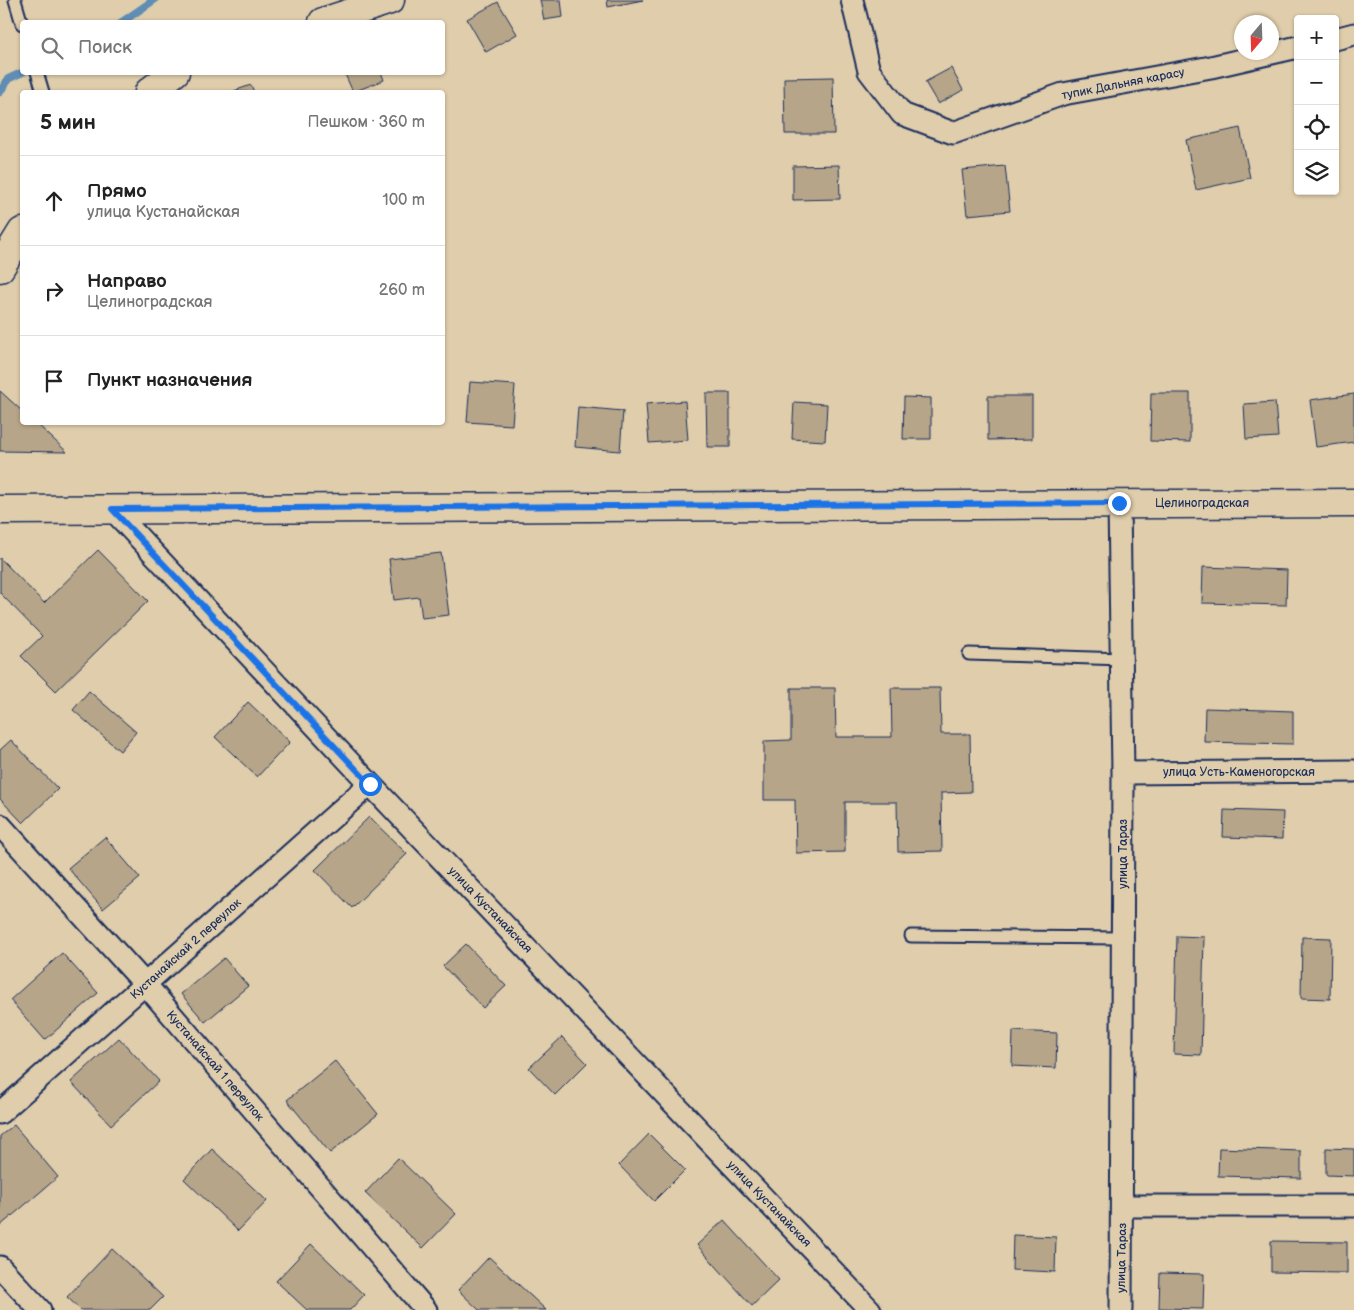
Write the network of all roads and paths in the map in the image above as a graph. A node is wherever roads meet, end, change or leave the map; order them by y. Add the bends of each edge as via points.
1 (15, 0) edge
2 (390, 0) edge
3 (852, 0) edge
4 (21, 18) edge
5 (329, 20) edge
6 (1354, 34) edge
7 (1339, 38) edge
8 (1294, 49) edge
9 (38, 75) edge
10 (171, 75) edge
11 (42, 90) edge
12 (152, 90) edge
13 (20, 235) edge
14 (0, 268) edge
15 (1119, 503) junction
16 (1354, 503) edge
17 (112, 509) junction
18 (0, 510) edge
19 (969, 654) dead end
20 (1122, 659) junction
21 (1354, 771) edge
22 (1124, 773) junction
23 (370, 784) junction
24 (0, 825) edge
25 (911, 936) dead end
26 (1123, 938) junction
27 (146, 985) junction
28 (0, 1113) edge
29 (1123, 1206) junction
30 (1354, 1206) edge
31 (0, 1267) edge
32 (40, 1310) edge
33 (426, 1310) edge
34 (870, 1310) edge
35 (1121, 1310) edge

1 - 4 lane
2 - 5 street
3 - 8 street, тупик Дальняя карасу via 869,71 874,78 902,114 953,133 1063,94
6 - 7 street
9 - 11 lane
10 - 12 street
13 - 14 street
15 - 16 street, Целиноградская
15 - 17 street, Целиноградская
15 - 20 street, улица Тараз
17 - 18 street, Целиноградская
17 - 23 street, улица Кустанайская
19 - 20 lane
20 - 22 street, улица Тараз
21 - 22 street, улица Усть-Каменогорская
22 - 26 street, улица Тараз
23 - 27 street, Кустанайскай 2 переулок
23 - 34 street, улица Кустанайская
24 - 27 street, Кустанайскай 1 переулок
25 - 26 lane
26 - 29 street, улица Тараз
27 - 28 street, Кустанайскай 2 переулок
27 - 33 street, Кустанайскай 1 переулок
29 - 30 street, улица Тараз
29 - 35 street, улица Тараз
31 - 32 street

